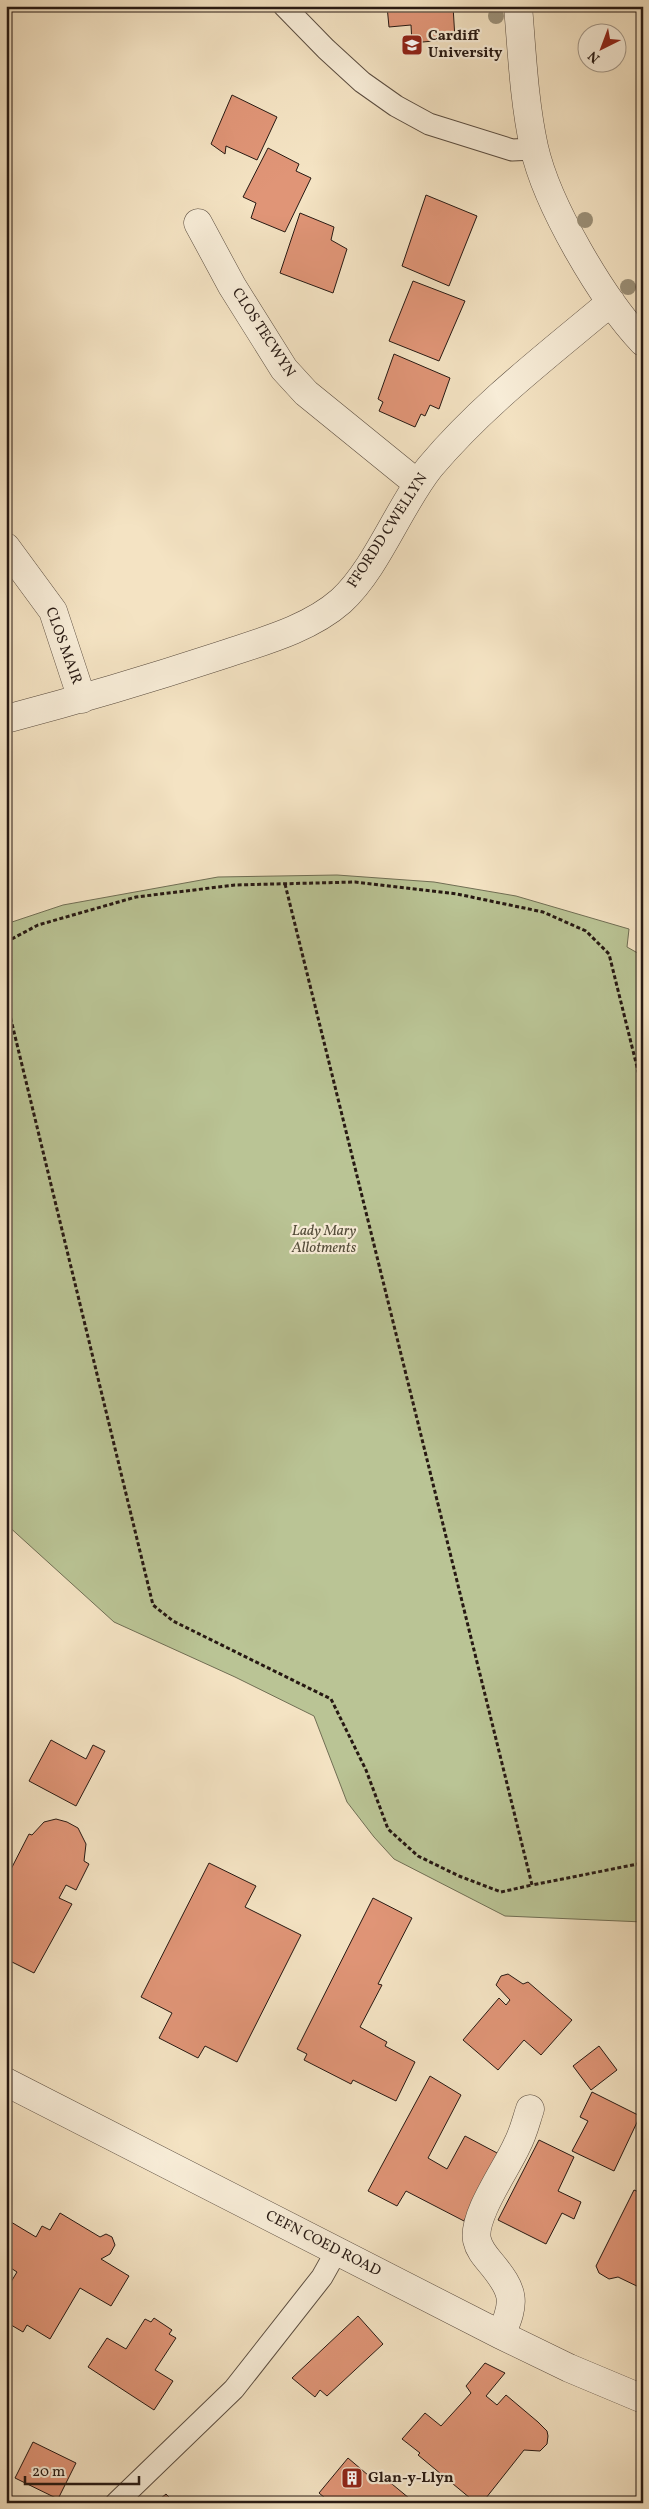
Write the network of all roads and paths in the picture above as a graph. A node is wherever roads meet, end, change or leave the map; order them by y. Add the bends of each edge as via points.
1 (284, 6) edge
2 (518, 6) edge
3 (534, 149) junction
4 (198, 223) dead end
5 (611, 302) junction
6 (643, 342) edge
7 (418, 484) junction
8 (6, 547) edge
9 (82, 699) junction
10 (6, 719) edge
11 (284, 884) junction
12 (6, 942) edge
13 (6, 999) edge
14 (643, 1091) edge
15 (643, 1863) edge
16 (532, 1885) junction
17 (6, 2082) edge
18 (530, 2109) dead end
19 (336, 2252) junction
20 (500, 2335) junction
21 (643, 2399) edge
22 (116, 2503) edge

1 - 3 lane via 362,82 396,106 429,124 512,150
2 - 3 street
3 - 5 street via 560,216
4 - 7 street, CLOS TECWYN via 232,286 284,369 306,393
5 - 6 street
5 - 7 street, FFORDD CWELLYN via 480,412
7 - 9 street, FFORDD CWELLYN via 358,582 340,601 307,622 256,644
8 - 9 street, CLOS MAIR via 53,611
9 - 10 street, FFORDD CWELLYN
11 - 12 path via 235,885 136,896 38,925
11 - 14 path via 355,882 458,894 543,912 586,931 609,954
11 - 16 path
13 - 16 path via 154,1605 173,1621 331,1699 366,1770 388,1828 418,1856 501,1892
15 - 16 path
17 - 19 street, CEFN COED ROAD
18 - 20 street via 518,2143 479,2219 476,2238 481,2251 502,2276 511,2295 511,2312
19 - 20 street, CEFN COED ROAD
19 - 22 lane via 322,2278 234,2389
20 - 21 street, CEFN COED ROAD

